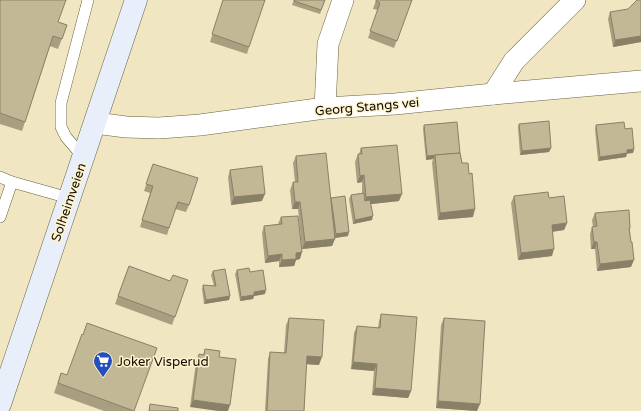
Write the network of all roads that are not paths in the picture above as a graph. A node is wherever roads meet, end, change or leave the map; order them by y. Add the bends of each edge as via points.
1 (88, 0) edge
2 (136, 0) edge
3 (343, 0) edge
4 (575, 0) edge
5 (641, 81) edge
6 (493, 94) junction
7 (325, 108) junction
8 (94, 123) junction
9 (83, 157) junction
10 (0, 177) edge
11 (12, 182) junction
12 (69, 198) junction
13 (0, 216) edge
14 (0, 404) edge

1 - 9 lane via 61,103 61,126 66,137
2 - 8 main road, Solheimveien
3 - 7 street via 328,44
4 - 6 street via 514,61
5 - 6 street, Georg Stangs vei
6 - 7 street, Georg Stangs vei
7 - 8 street, Georg Stangs vei via 159,128
8 - 9 main road, Solheimveien
9 - 12 main road, Solheimveien
10 - 11 lane
11 - 12 lane
11 - 13 lane
12 - 14 main road, Solheimveien

